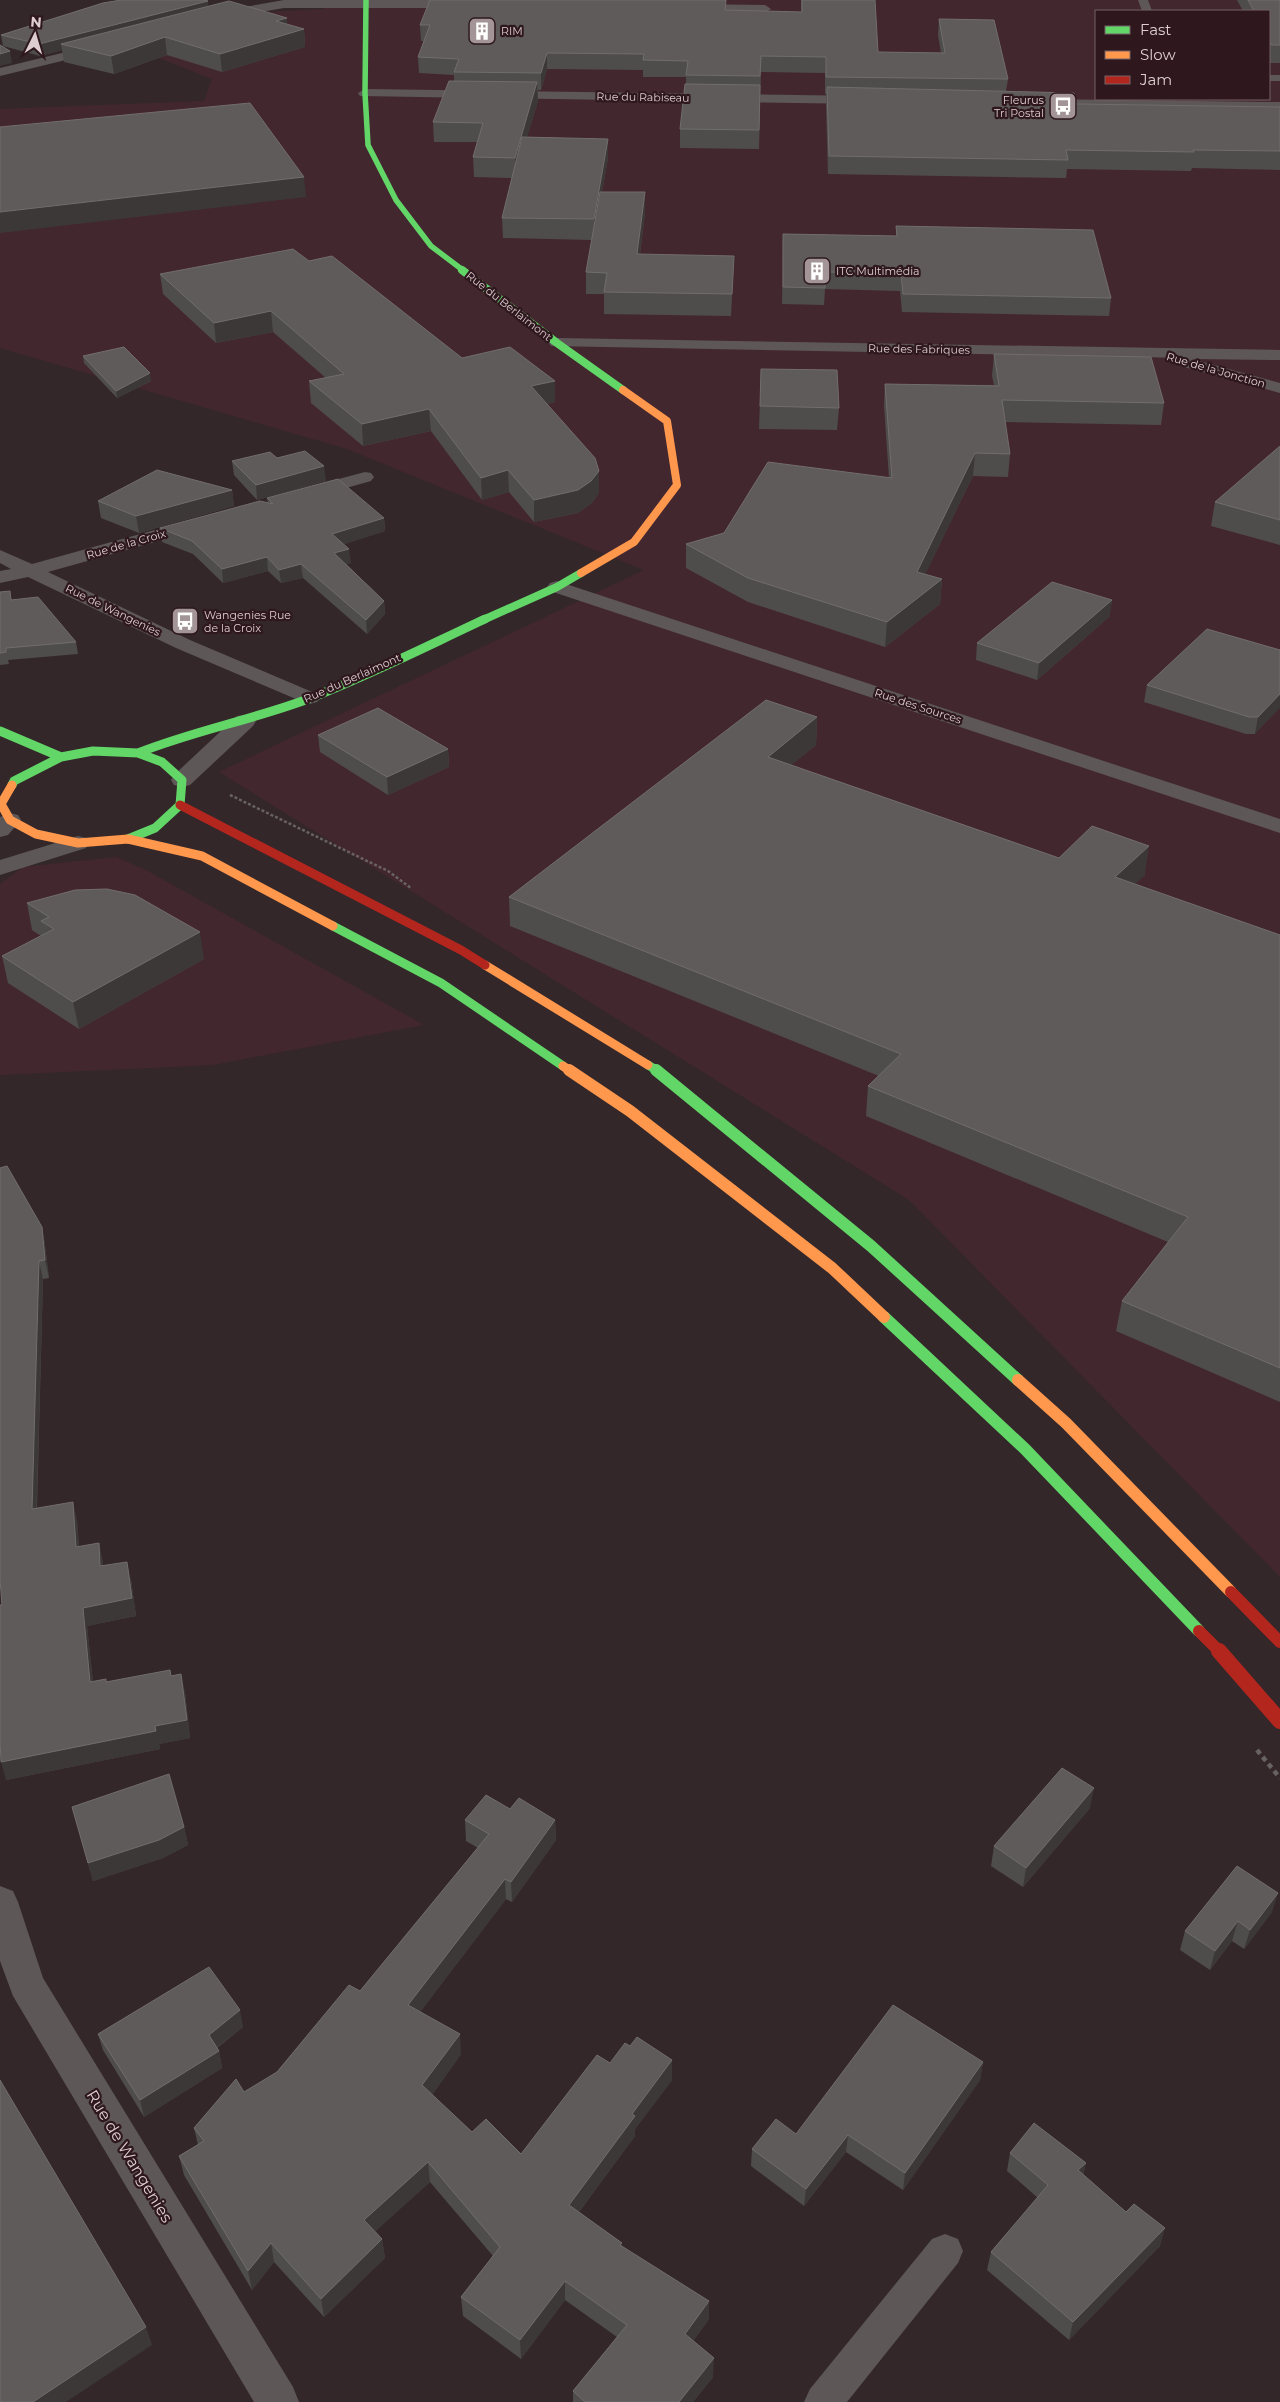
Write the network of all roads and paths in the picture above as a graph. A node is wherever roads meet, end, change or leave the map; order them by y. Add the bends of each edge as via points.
1 (365, 1) edge
2 (475, 4) edge
3 (675, 8) edge
4 (765, 9) edge
5 (208, 18) edge
6 (108, 45) edge
7 (0, 72) edge
8 (365, 93) junction
9 (877, 101) edge
10 (1103, 101) edge
11 (1025, 103) edge
12 (1280, 106) edge
13 (557, 343) junction
14 (1152, 352) junction
15 (1280, 355) edge
16 (1280, 365) edge
17 (1280, 381) edge
18 (1280, 388) edge
19 (365, 477) dead end
20 (289, 498) edge
21 (213, 520) edge
22 (0, 556) edge
23 (32, 570) junction
24 (0, 577) edge
25 (557, 587) junction
26 (310, 698) junction
27 (245, 721) junction
28 (0, 731) edge
29 (138, 753) junction
30 (61, 757) junction
31 (5, 773) dead end
32 (182, 780) junction
33 (14, 781) junction
34 (180, 805) junction
35 (5, 825) edge
36 (1280, 826) edge
37 (128, 839) junction
38 (78, 843) junction
39 (0, 868) edge
40 (1280, 1642) edge
41 (1280, 1722) edge
42 (1254, 1748) dead end
43 (1280, 1778) edge
44 (0, 1902) edge
45 (945, 2251) dead end
46 (278, 2402) edge
47 (823, 2402) edge

1 - 2 street
1 - 5 street via 284,4
1 - 8 main road, Rue du Berlaimont
3 - 4 street
6 - 7 street
8 - 9 street, Rue du Rabiseau
8 - 13 main road, Rue du Berlaimont via 368,146 396,200 432,246
10 - 11 street
10 - 12 street
13 - 14 street, Rue des Fabriques
13 - 25 main road, Rue du Berlaimont via 667,421 677,486 634,542
14 - 15 street, Rue des Fabriques
14 - 18 street, Rue de la Jonction
16 - 17 street via 1273,369
19 - 20 street
21 - 23 street, Rue de la Croix
22 - 23 street, Rue de Wangenies
23 - 24 street, Rue de la Croix
23 - 26 street, Rue de Wangenies via 183,644
25 - 26 main road, Rue du Berlaimont
25 - 36 street, Rue des Sources
26 - 27 main road, Rue du Berlaimont
27 - 29 main road, Rue du Berlaimont
27 - 32 street, Rue du Berlaimont
28 - 30 main road
29 - 30 main road via 93,751
29 - 32 main road via 162,762
30 - 33 main road
31 - 33 main road
32 - 34 main road
33 - 35 main road via 1,804
34 - 37 main road via 155,828
34 - 40 main road via 461,950 663,1074 871,1246 1066,1423
35 - 38 main road
37 - 38 main road
37 - 41 main road via 202,856 441,983 630,1111 832,1268 1025,1449 1239,1672
38 - 39 street
42 - 43 path
44 - 46 street, Rue de Wangenies via 26,1984
45 - 47 lane

